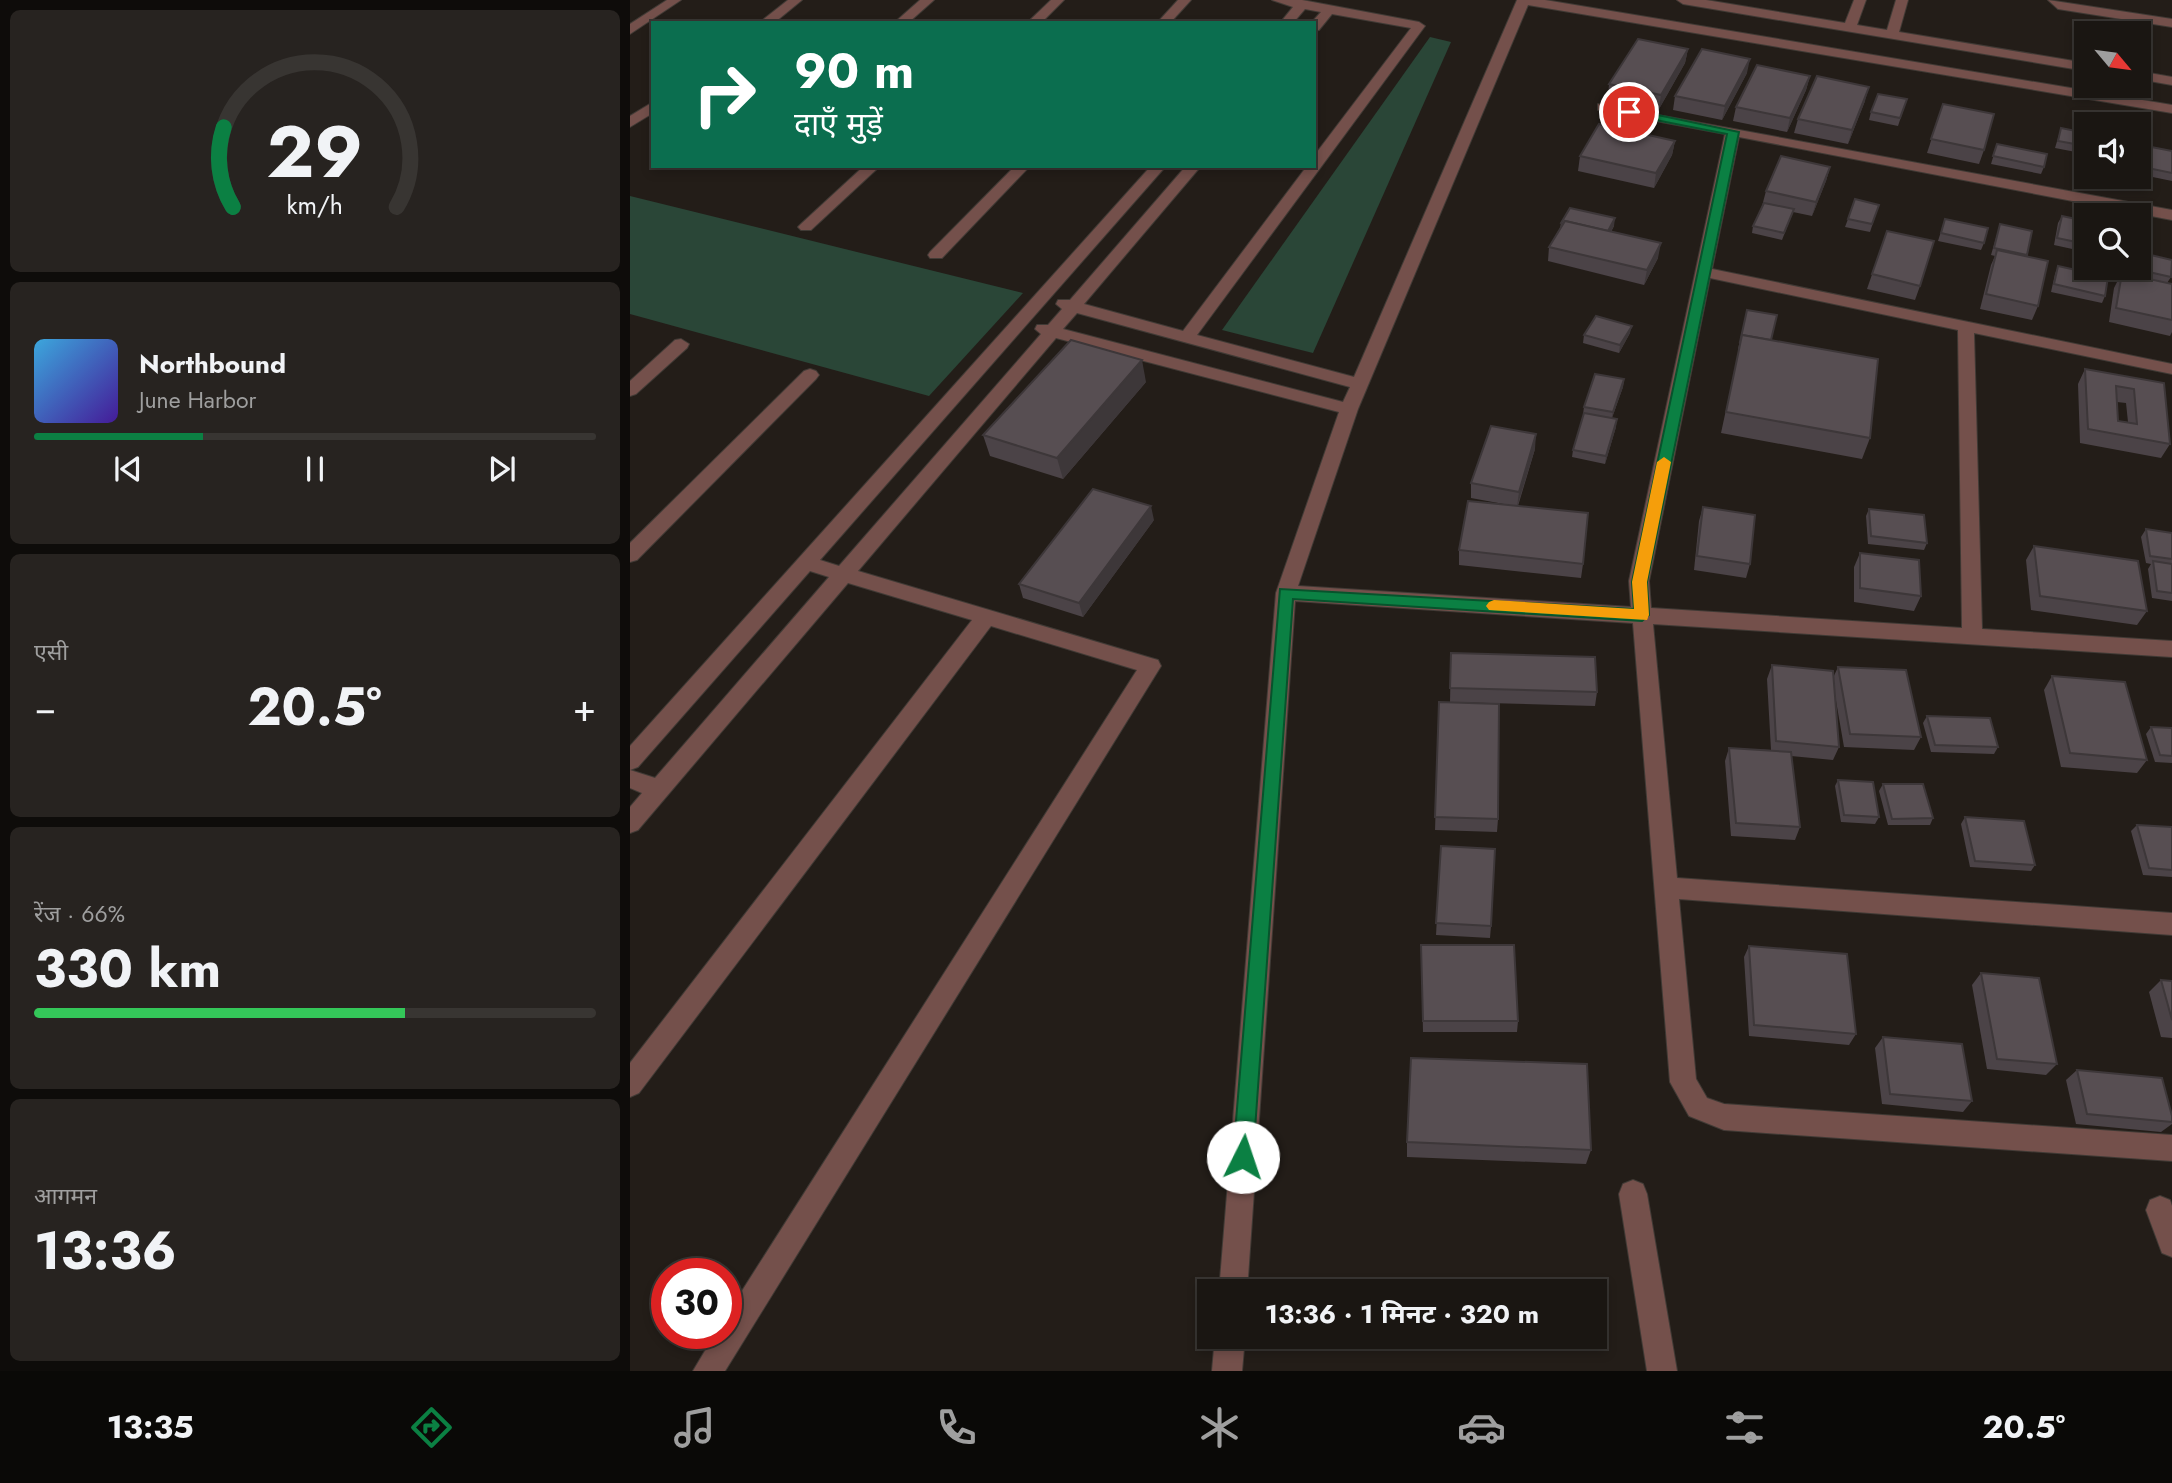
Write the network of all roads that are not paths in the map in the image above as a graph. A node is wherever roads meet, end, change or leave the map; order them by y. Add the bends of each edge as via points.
1 (675, 0) edge
2 (796, 0) edge
3 (928, 0) edge
4 (1058, 0) edge
5 (1185, 0) edge
6 (1278, 0) edge
7 (1523, 0) edge
8 (1683, 0) edge
9 (1860, 0) edge
10 (1902, 0) edge
11 (2054, 0) edge
12 (1303, 5) junction
13 (1329, 9) junction
14 (768, 21) edge
15 (903, 21) edge
16 (1035, 21) edge
17 (1165, 21) edge
18 (1288, 21) edge
19 (2172, 23) edge
20 (1316, 25) edge
21 (1850, 28) junction
22 (630, 30) edge
23 (1892, 35) junction
24 (2074, 65) edge
25 (2151, 77) edge
26 (2172, 81) edge
27 (651, 107) edge
28 (1603, 107) dead end
29 (2172, 108) edge
30 (630, 123) edge
31 (1733, 132) junction
32 (1316, 164) edge
33 (871, 168) edge
34 (1021, 168) edge
35 (1157, 168) edge
36 (1192, 168) edge
37 (1313, 168) edge
38 (2172, 215) edge
39 (806, 227) dead end
40 (936, 255) dead end
41 (1704, 272) junction
42 (1042, 298) junction
43 (1074, 307) junction
44 (1019, 323) junction
45 (1966, 326) junction
46 (1053, 331) junction
47 (1187, 337) junction
48 (681, 344) dead end
49 (2172, 369) edge
50 (810, 375) dead end
51 (1360, 384) junction
52 (630, 390) edge
53 (1349, 409) junction
54 (630, 555) edge
55 (806, 563) junction
56 (844, 574) junction
57 (1286, 593) junction
58 (1642, 615) junction
59 (986, 617) junction
60 (1972, 636) junction
61 (2172, 649) edge
62 (630, 761) edge
63 (630, 779) edge
64 (659, 789) junction
65 (630, 823) edge
66 (1666, 888) junction
67 (2172, 924) edge
68 (630, 1084) edge
69 (2172, 1148) edge
70 (1633, 1194) dead end
71 (2160, 1210) dead end
72 (2172, 1243) edge
73 (1234, 1279) edge
74 (1229, 1349) edge
75 (709, 1371) edge
76 (1227, 1371) edge
77 (1662, 1371) edge

1 - 22 street
2 - 14 street
3 - 15 street
4 - 16 street
5 - 17 street
6 - 12 street
7 - 29 street
7 - 51 street
8 - 21 street
9 - 21 street
10 - 23 street
11 - 19 street via 2058,5
12 - 13 street
12 - 18 street
13 - 20 street
13 - 32 street via 1419,26
21 - 23 street
23 - 24 street
25 - 26 street
27 - 30 street
28 - 31 street
31 - 38 street
31 - 41 street
33 - 39 street
34 - 40 street
35 - 42 street
36 - 43 street
37 - 47 street
41 - 45 street
41 - 58 street via 1639,582
42 - 43 street
42 - 44 street
43 - 46 street
43 - 47 street
44 - 46 street
44 - 55 street
45 - 49 street
45 - 60 street
46 - 53 street
46 - 56 street
47 - 51 street
48 - 52 street
50 - 54 street
51 - 53 street
53 - 57 street
55 - 56 street
55 - 62 street
56 - 59 street
56 - 64 street
57 - 58 street
57 - 73 street
58 - 60 street
58 - 66 street
59 - 68 street
59 - 75 street via 1151,666
60 - 61 street
63 - 64 street
64 - 65 street
66 - 67 street
66 - 69 street via 1682,1082 1698,1107 1724,1117
70 - 77 street
71 - 72 street
74 - 76 street

